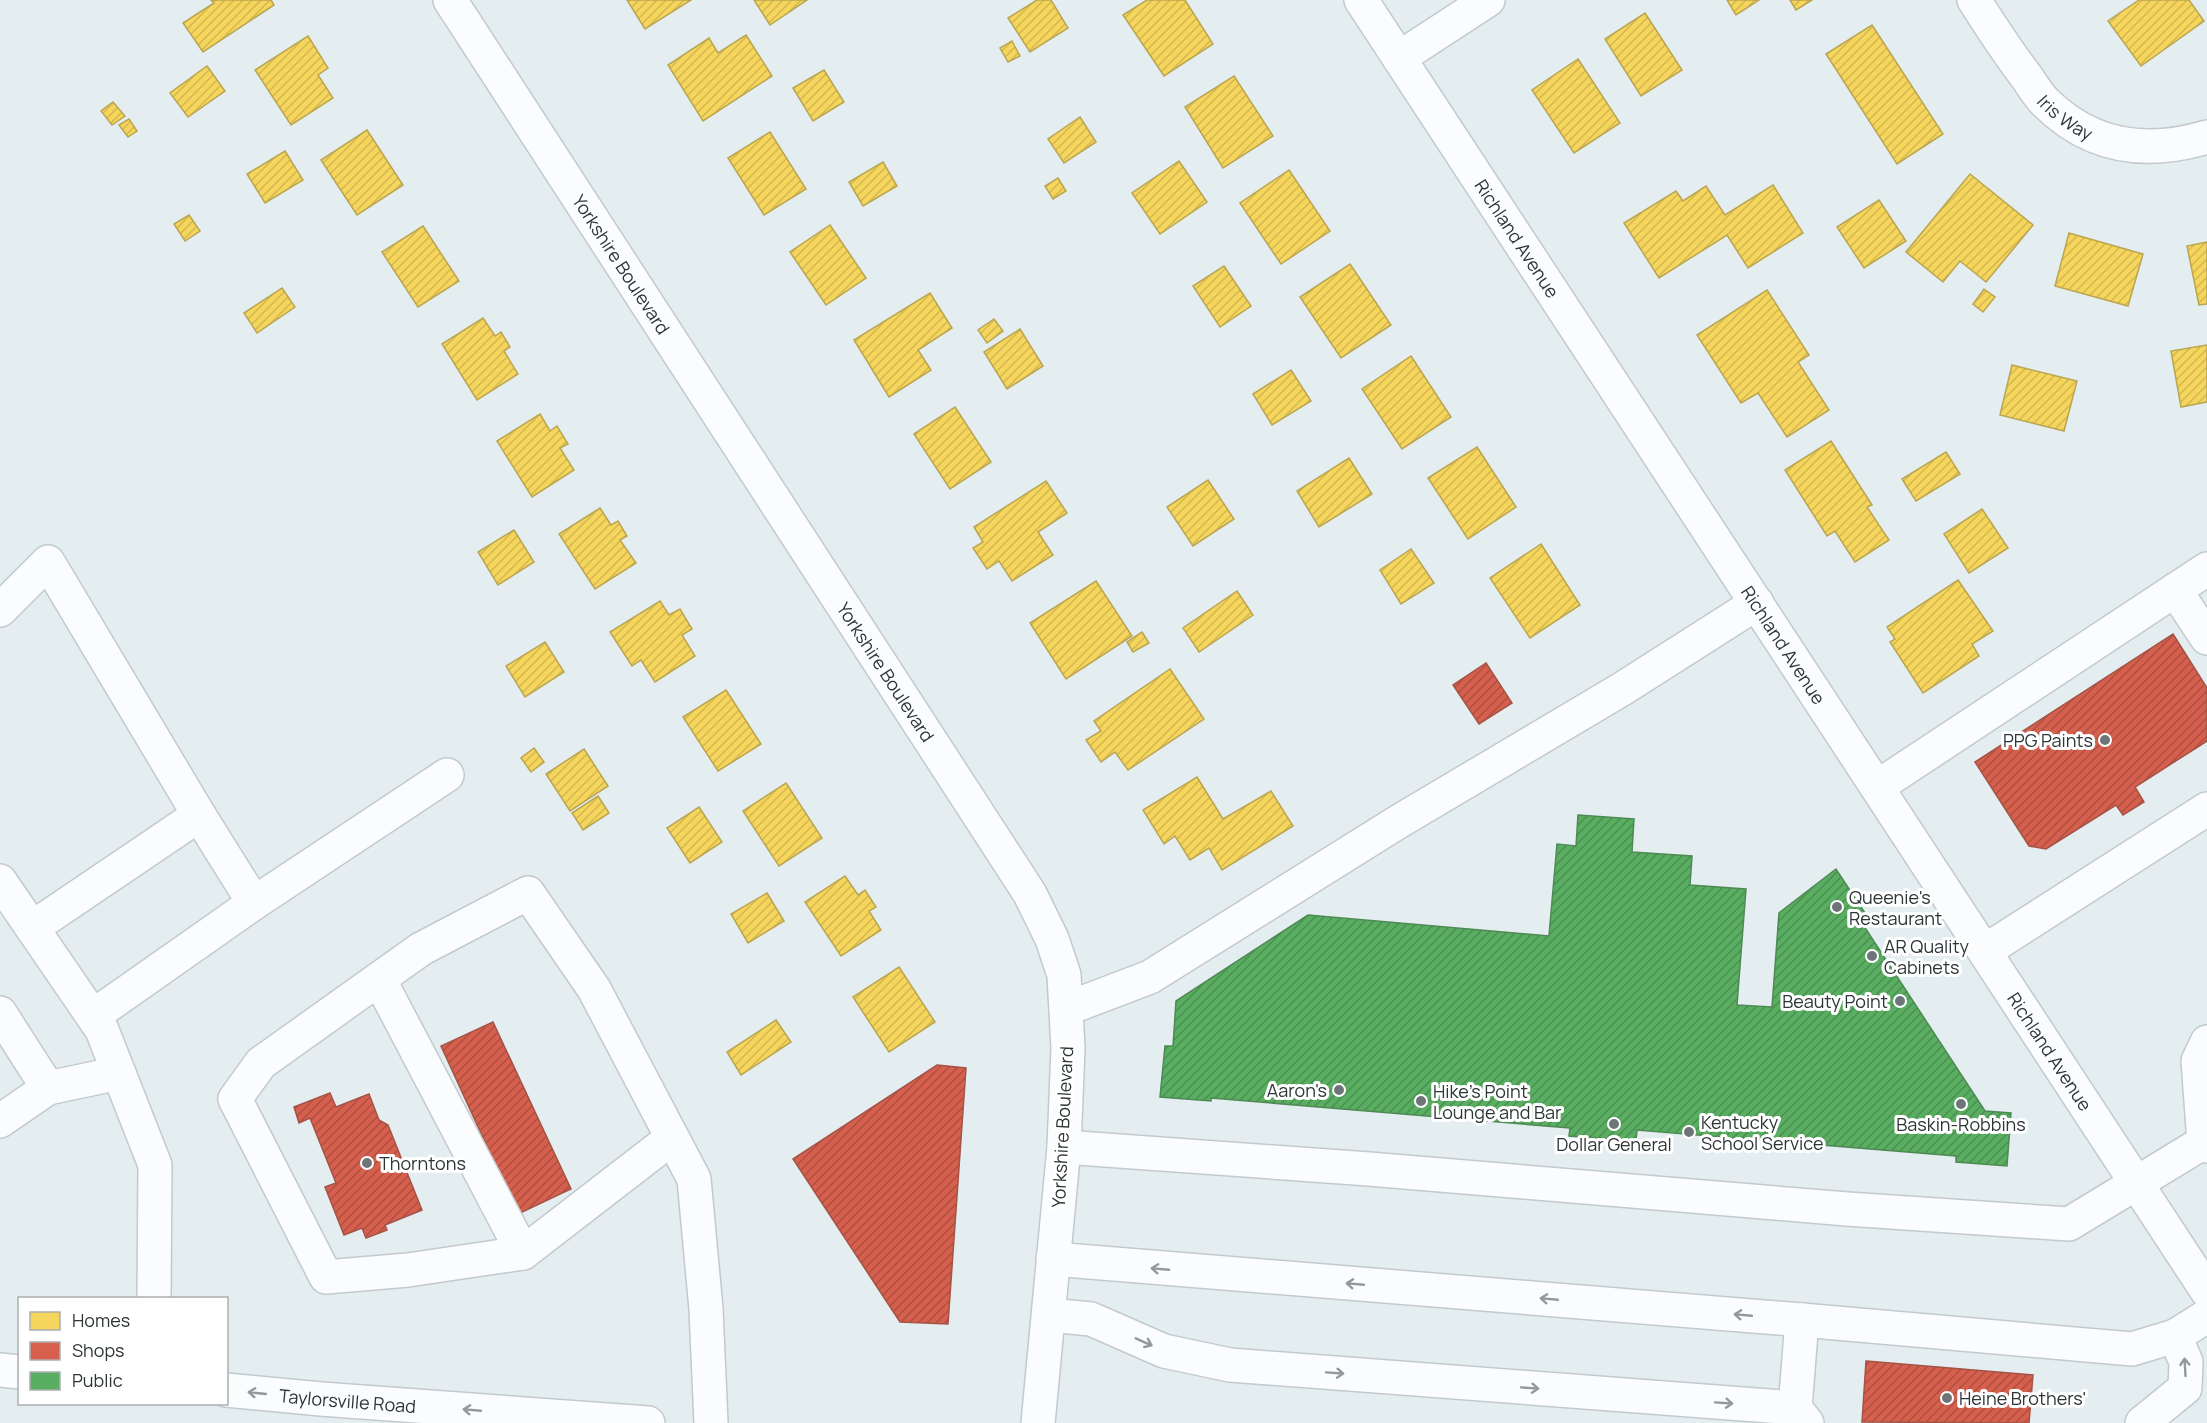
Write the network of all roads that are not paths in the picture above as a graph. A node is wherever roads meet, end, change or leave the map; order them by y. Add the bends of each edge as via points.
1 (450, 0) edge
2 (1361, 0) edge
3 (1488, 0) edge
4 (1974, 0) edge
5 (1399, 58) junction
6 (2207, 137) edge
7 (2207, 569) edge
8 (2175, 590) junction
9 (1757, 603) junction
10 (0, 610) edge
11 (2207, 638) edge
12 (447, 775) dead end
13 (1877, 787) junction
14 (2207, 809) edge
15 (199, 815) junction
16 (0, 881) edge
17 (254, 903) junction
18 (32, 928) junction
19 (1985, 951) junction
20 (379, 979) junction
21 (1066, 1009) junction
22 (0, 1013) edge
23 (93, 1016) junction
24 (2207, 1042) edge
25 (119, 1073) junction
26 (48, 1088) junction
27 (0, 1121) edge
28 (672, 1138) junction
29 (2206, 1144) edge
30 (1064, 1147) junction
31 (2135, 1183) junction
32 (523, 1253) junction
33 (1053, 1259) junction
34 (2207, 1291) edge
35 (154, 1297) edge
36 (1049, 1315) junction
37 (2207, 1316) edge
38 (1802, 1320) junction
39 (2175, 1336) junction
40 (0, 1370) edge
41 (18, 1372) edge
42 (228, 1390) edge
43 (1801, 1416) edge
44 (648, 1423) edge
45 (711, 1423) edge
46 (1038, 1423) edge
47 (2142, 1423) edge

1 - 21 street, Yorkshire Boulevard via 1030,894 1064,975
2 - 5 street, Richland Avenue
3 - 5 street
4 - 6 street, Iris Way via 2044,101 2067,121 2094,135 2152,148
5 - 9 street, Richland Avenue
7 - 8 street
8 - 11 street
8 - 13 street
9 - 13 street, Richland Avenue
9 - 21 street via 1150,976
10 - 15 street via 48,562
12 - 17 street
13 - 19 street, Richland Avenue
14 - 19 street
15 - 17 street
15 - 18 street
16 - 18 street
17 - 23 street
18 - 23 street
19 - 31 street, Richland Avenue
20 - 28 street via 421,949 528,893 594,989
20 - 32 street
20 - 32 street via 261,1063 235,1099 326,1277
21 - 30 street, Yorkshire Boulevard
22 - 26 street
23 - 25 street
24 - 29 street via 2198,1061
25 - 26 street
25 - 35 street via 155,1164
26 - 27 street
28 - 32 street
28 - 45 street via 694,1179
29 - 31 street
30 - 31 street via 2069,1224
30 - 33 street, Yorkshire Boulevard
31 - 34 street, Richland Avenue
33 - 36 street, Yorkshire Boulevard
38 -> 33 street
36 -> 43 street via 1090,1319 1164,1351 1230,1365
36 - 46 street, Yorkshire Boulevard
37 - 39 street
38 - 39 street via 2132,1349
38 - 43 street
47 -> 39 street via 2185,1388 2186,1362
40 - 41 street
44 -> 42 street, Taylorsville Road

